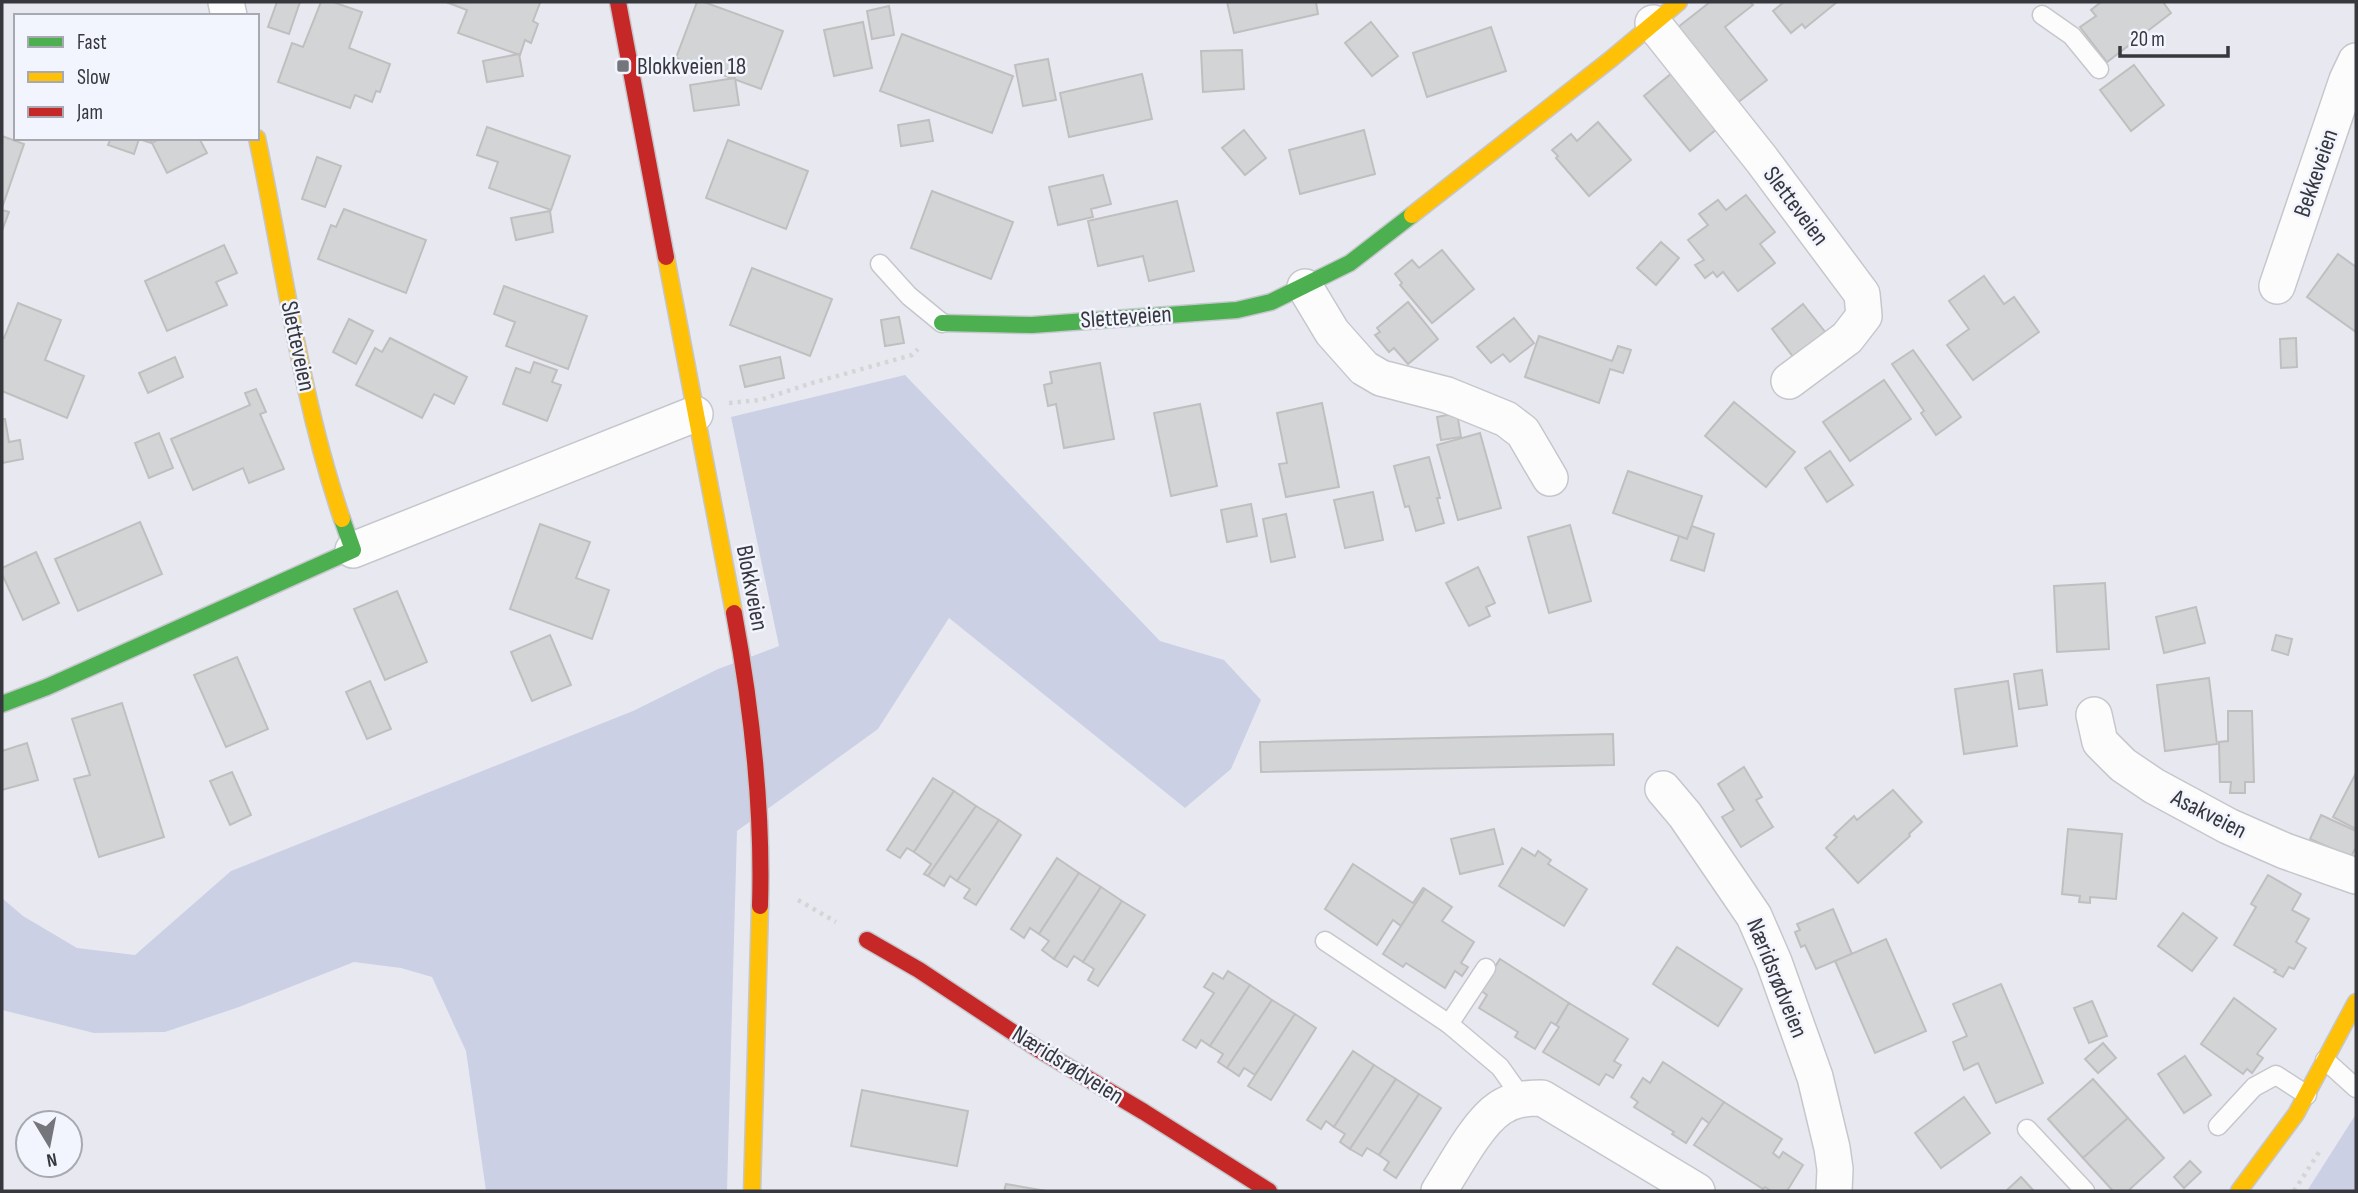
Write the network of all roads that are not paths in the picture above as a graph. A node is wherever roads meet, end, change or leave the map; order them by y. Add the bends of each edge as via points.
1 (618, 2) edge
2 (1666, 12) edge
3 (2042, 15) dead end
4 (2356, 61) edge
5 (2099, 69) dead end
6 (257, 140) edge
7 (880, 264) dead end
8 (2277, 286) dead end
9 (1305, 287) junction
10 (942, 323) joint
11 (1789, 381) dead end
12 (694, 407) junction
13 (1549, 478) dead end
14 (353, 550) junction
15 (2, 704) edge
16 (2094, 715) dead end
17 (1663, 789) dead end
18 (2356, 876) edge
19 (867, 940) road end
20 (1325, 942) dead end
21 (1486, 968) dead end
22 (2356, 1002) edge
23 (1449, 1024) junction
24 (2325, 1060) junction
25 (2356, 1088) edge
26 (2307, 1095) junction
27 (1522, 1098) junction
28 (2218, 1126) dead end
29 (2027, 1129) dead end
30 (752, 1191) edge
31 (1269, 1191) edge
32 (1439, 1191) edge
33 (1697, 1191) edge
34 (1834, 1191) edge
35 (2085, 1191) edge
36 (2239, 1191) edge

1 - 12 street, Blokkveien
2 - 9 street, Sletteveien via 1350,263
2 - 11 street, Sletteveien via 1762,160 1862,294 1864,316 1847,338
3 - 5 lane via 2072,36
4 - 8 street, Bekkeveien
6 - 14 street, Sletteveien via 314,427
7 - 10 lane
9 - 10 street, Sletteveien via 1237,310 1032,324
9 - 13 street via 1332,332 1364,368 1381,378 1447,395 1506,419 1523,432
12 - 14 street
12 - 30 street, Blokkveien via 741,651 758,797 761,877
14 - 15 street
16 - 18 street, Asakveien via 2101,742 2123,765 2154,786 2228,826
17 - 34 street, Næridsrødveien via 1754,916 1774,962 1815,1076 1832,1148
19 - 31 street, Næridsrødveien
20 - 23 lane
21 - 23 lane
22 - 24 street
23 - 27 lane via 1500,1067
24 - 25 lane
24 - 26 street
26 - 28 lane via 2276,1075 2254,1087
26 - 36 street
27 - 32 street via 1483,1123
27 - 33 street via 1542,1098
29 - 35 lane

